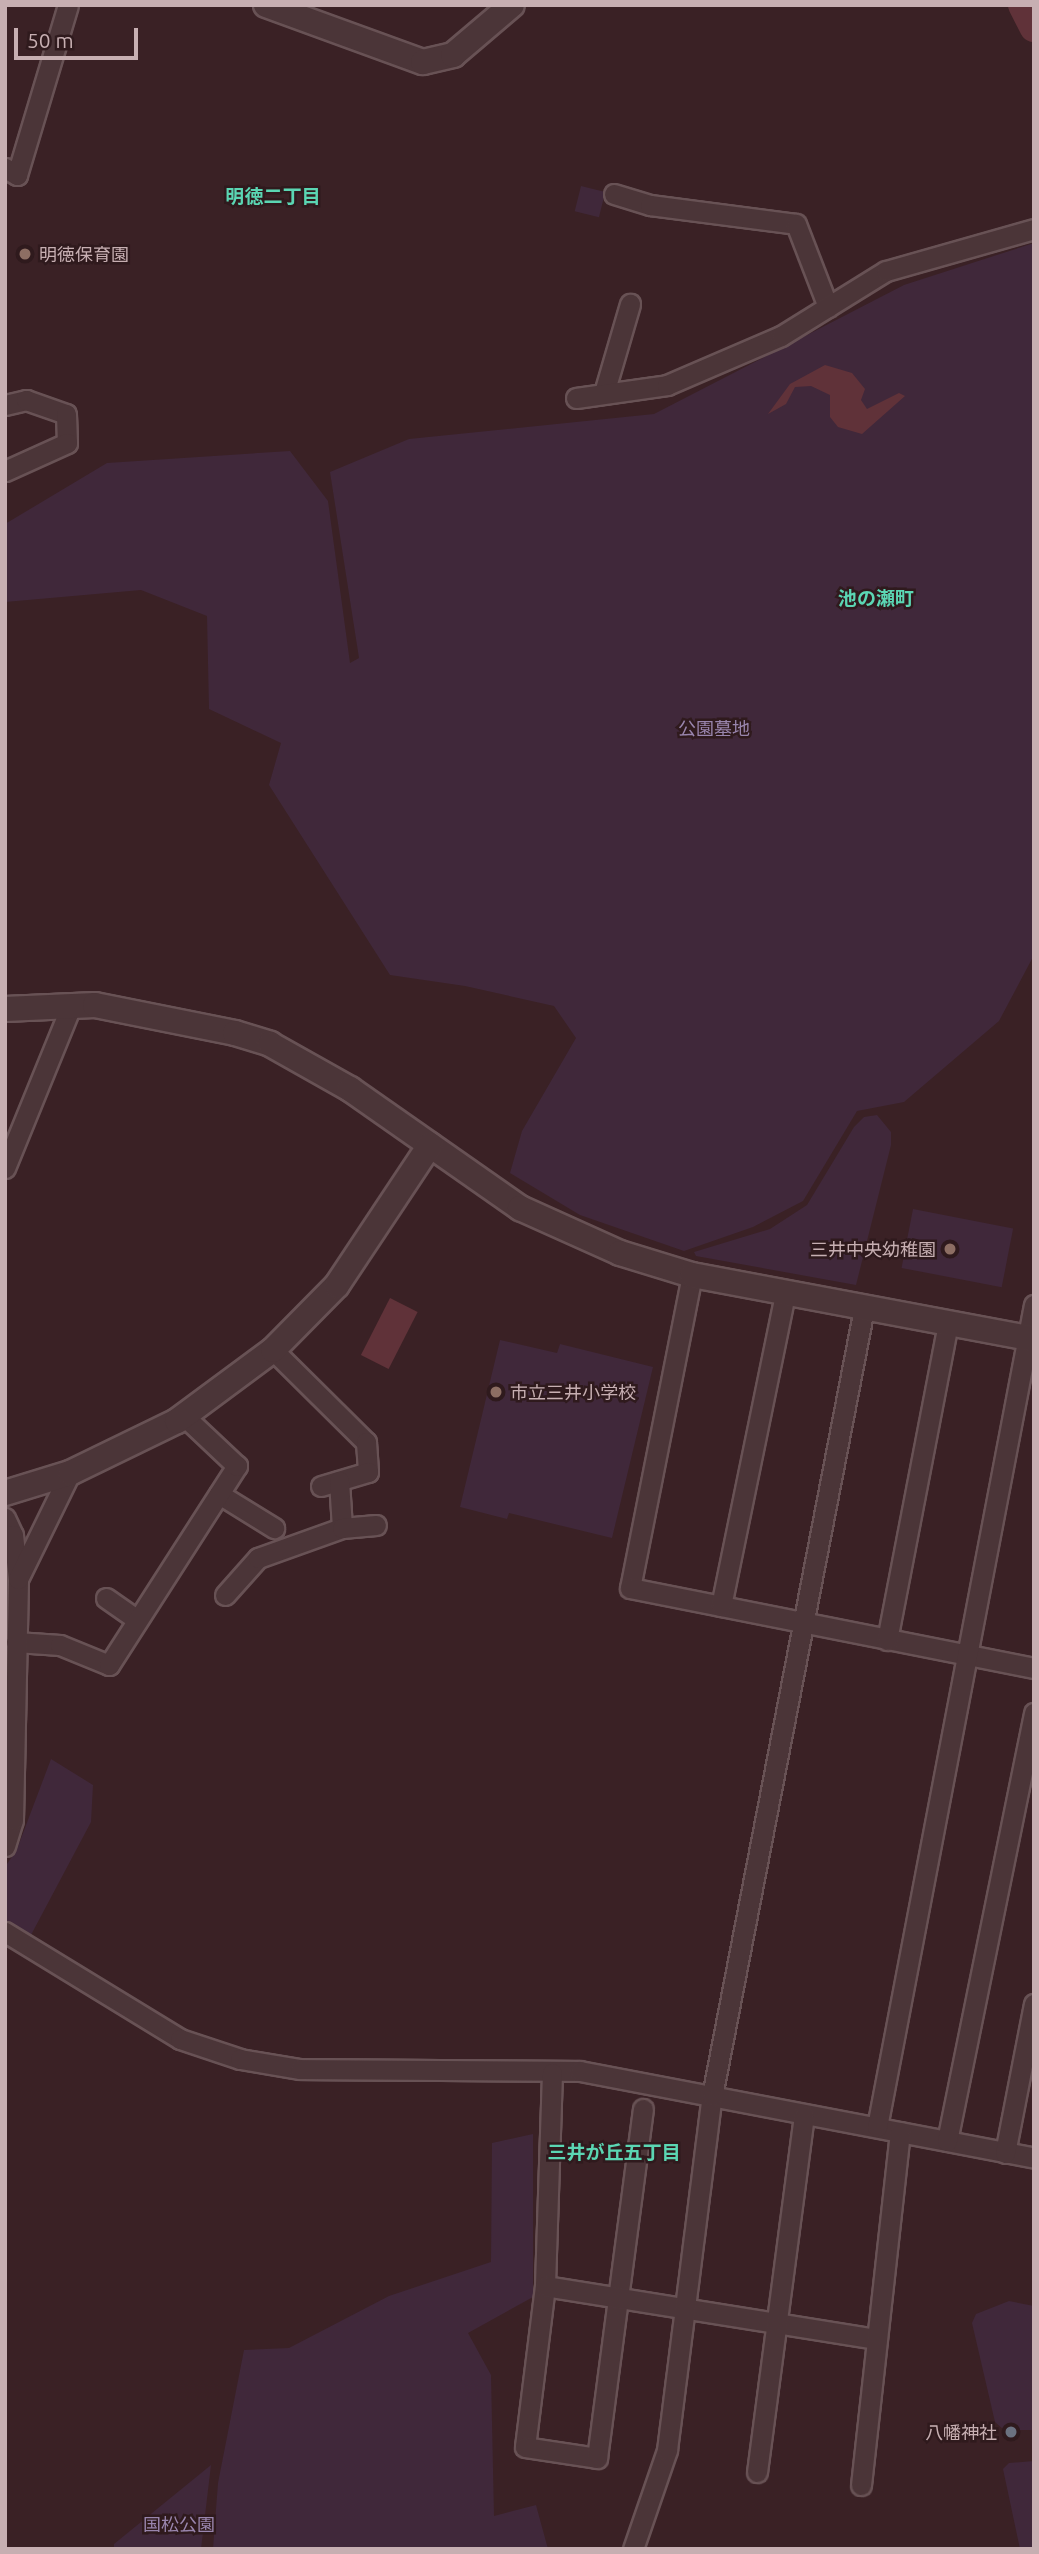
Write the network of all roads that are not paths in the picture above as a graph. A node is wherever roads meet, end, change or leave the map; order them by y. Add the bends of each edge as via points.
1 (68, 5) edge
2 (266, 5) edge
3 (512, 5) edge
4 (5, 168) edge
5 (614, 194) dead end
6 (1034, 229) edge
7 (630, 304) dead end
8 (828, 307) junction
9 (604, 393) junction
10 (576, 398) dead end
11 (5, 405) edge
12 (5, 471) edge
13 (71, 1006) junction
14 (5, 1009) edge
15 (430, 1144) junction
16 (5, 1168) edge
17 (692, 1275) junction
18 (785, 1293) junction
19 (1034, 1305) edge
20 (864, 1308) junction
21 (948, 1322) junction
22 (1031, 1338) edge
23 (273, 1350) junction
24 (184, 1416) junction
25 (70, 1473) junction
26 (5, 1493) edge
27 (219, 1494) junction
28 (5, 1518) edge
29 (376, 1525) dead end
30 (274, 1528) dead end
31 (342, 1528) junction
32 (18, 1579) junction
33 (225, 1595) dead end
34 (106, 1598) dead end
35 (721, 1606) junction
36 (136, 1620) junction
37 (804, 1625) junction
38 (887, 1640) junction
39 (16, 1642) junction
40 (965, 1656) junction
41 (1034, 1668) edge
42 (1034, 1713) edge
43 (5, 1846) edge
44 (5, 1932) edge
45 (1034, 2004) edge
46 (552, 2073) junction
47 (712, 2096) junction
48 (643, 2109) dead end
49 (804, 2115) junction
50 (877, 2127) junction
51 (900, 2132) junction
52 (947, 2141) junction
53 (1005, 2153) junction
54 (1034, 2158) edge
55 (545, 2286) junction
56 (620, 2298) junction
57 (685, 2308) junction
58 (775, 2322) junction
59 (877, 2339) junction
60 (757, 2472) dead end
61 (861, 2486) dead end
62 (632, 2549) edge

1 - 4 street via 17,176
2 - 3 street via 423,62 453,55
5 - 8 street via 650,205 796,224
6 - 8 street via 886,271
7 - 9 street
8 - 9 street via 781,336 667,384
9 - 10 street
11 - 12 street via 26,400 66,414 67,443
13 - 14 street
13 - 15 street via 121,1008 179,1018 270,1044 351,1089
13 - 16 street
15 - 17 street via 520,1208 562,1229
15 - 23 street via 337,1285
17 - 18 street
17 - 35 street via 630,1588
18 - 20 street
18 - 35 street
19 - 22 street
20 - 21 street
20 - 37 street
21 - 22 street
21 - 38 street
22 - 40 street
23 - 24 street
23 - 31 street via 366,1442 368,1472 330,1483
24 - 25 street
24 - 27 street via 237,1466
25 - 26 street
25 - 32 street
27 - 30 street
27 - 36 street
28 - 32 street
29 - 31 street
31 - 33 street via 258,1558
32 - 39 street
34 - 36 street
35 - 37 street
36 - 39 street via 108,1665 60,1645
37 - 38 street
37 - 47 street
38 - 40 street
39 - 43 street via 13,1820
40 - 41 street
40 - 50 street
42 - 52 street
44 - 46 street via 180,2039 240,2059 300,2069
45 - 53 street
46 - 47 street via 580,2071
46 - 55 street
47 - 49 street
47 - 57 street
48 - 56 street
49 - 50 street
49 - 58 street
50 - 51 street
51 - 52 street
51 - 59 street
52 - 53 street
53 - 54 street
55 - 56 street
55 - 56 street via 525,2447 561,2453 597,2458
56 - 57 street
57 - 58 street
57 - 62 street via 667,2450
58 - 59 street
58 - 60 street
59 - 61 street

